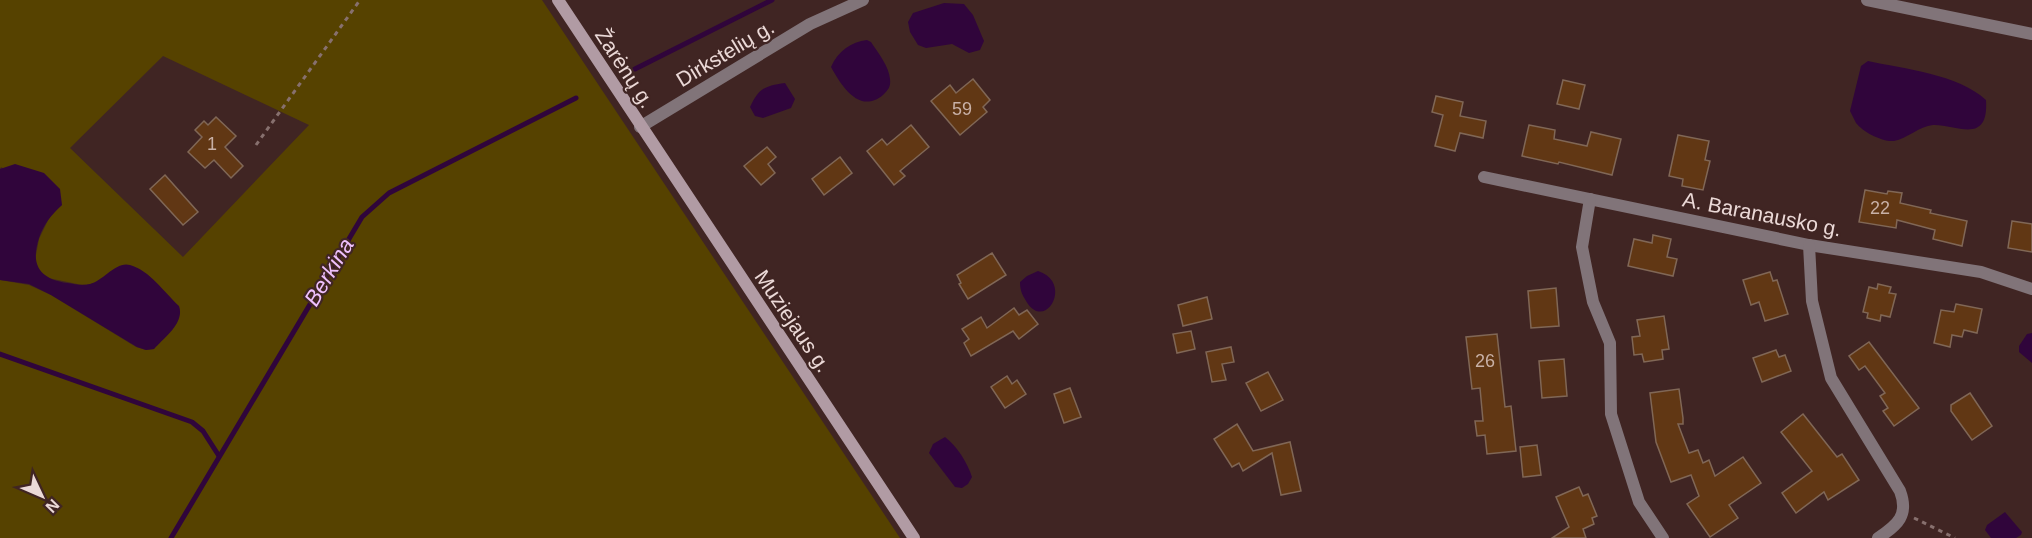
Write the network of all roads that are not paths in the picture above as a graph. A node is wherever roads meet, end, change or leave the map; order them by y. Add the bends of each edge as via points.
1 (558, 0) edge
2 (863, 0) edge
3 (1868, 0) edge
4 (2032, 34) edge
5 (640, 126) junction
6 (1484, 177) dead end
7 (1590, 199) junction
8 (1809, 244) junction
9 (2032, 289) edge
10 (914, 538) edge
11 (1663, 538) edge
12 (1878, 538) edge

1 - 5 main road, Žarėnų g.
2 - 5 street, Dirkstelių g. via 810,24
3 - 4 street
5 - 10 main road, Muziejaus g.
6 - 7 street, A. Baranausko g.
7 - 8 street, A. Baranausko g.
7 - 11 street via 1582,247 1593,302 1610,343 1611,414 1639,502
8 - 9 street, A. Baranausko g. via 1981,272
8 - 12 street via 1812,301 1831,378 1904,502 1904,513

